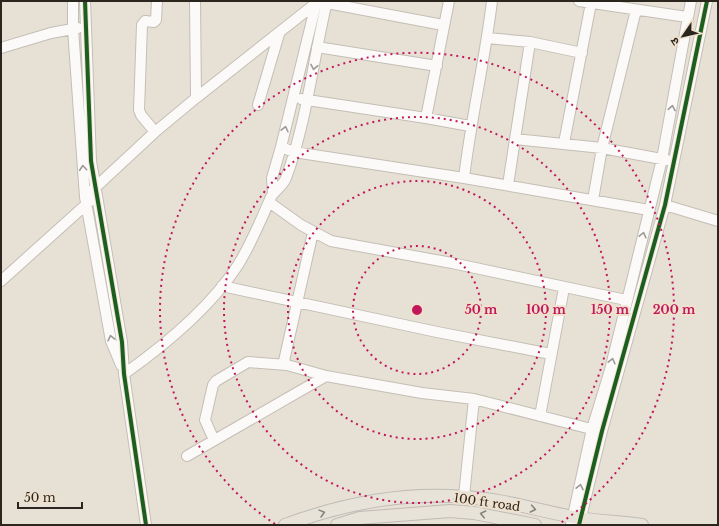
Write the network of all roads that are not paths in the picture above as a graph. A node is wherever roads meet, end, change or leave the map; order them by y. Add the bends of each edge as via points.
1 (73, 1) edge
2 (85, 1) edge
3 (157, 1) edge
4 (195, 1) edge
5 (449, 1) edge
6 (492, 1) edge
7 (579, 1) edge
8 (691, 1) edge
9 (707, 1) edge
10 (327, 2) edge
11 (316, 3) edge
12 (591, 3) junction
13 (636, 10) junction
14 (687, 17) junction
15 (443, 26) junction
16 (85, 27) junction
17 (73, 29) junction
18 (279, 34) junction
19 (487, 38) junction
20 (530, 42) junction
21 (317, 47) junction
22 (1, 48) edge
23 (582, 53) junction
24 (437, 66) junction
25 (293, 96) junction
26 (196, 98) junction
27 (307, 101) junction
28 (258, 105) dead end
29 (426, 118) junction
30 (470, 126) junction
31 (155, 132) junction
32 (515, 139) junction
33 (564, 143) junction
34 (281, 147) junction
35 (602, 148) junction
36 (294, 152) junction
37 (662, 159) junction
38 (674, 161) junction
39 (464, 178) junction
40 (508, 185) junction
41 (95, 192) junction
42 (271, 198) junction
43 (86, 200) junction
44 (593, 200) junction
45 (664, 205) junction
46 (649, 210) junction
47 (718, 221) edge
48 (313, 232) junction
49 (1, 281) edge
50 (222, 286) junction
51 (564, 288) junction
52 (626, 300) junction
53 (296, 301) junction
54 (551, 354) junction
55 (287, 365) junction
56 (124, 374) junction
57 (326, 376) junction
58 (474, 399) junction
59 (540, 416) junction
60 (597, 430) junction
61 (214, 440) junction
62 (187, 456) dead end
63 (464, 496) junction
64 (576, 521) edge
65 (146, 525) edge
66 (285, 525) edge
67 (337, 525) edge
68 (535, 525) edge
69 (642, 525) edge

1 - 17 street
2 - 16 street
3 - 31 street via 156,20 145,21 142,25 140,110
4 - 26 street
5 - 15 street
6 - 19 street
7 - 12 street
8 - 14 street
9 - 38 street
10 - 11 street
10 - 15 street
10 - 21 street
11 - 18 street
11 - 25 street
12 - 13 street
12 - 23 street
13 - 14 street
13 - 35 street
37 -> 14 street
15 - 24 street
16 - 17 street
16 - 41 street via 91,161
17 - 22 street
43 -> 17 street
18 - 26 street
18 - 28 street
19 - 20 street
19 - 30 street
20 - 23 street
20 - 32 street
21 - 24 street
21 -> 27 street
23 - 33 street
24 - 29 street
25 - 27 street
34 -> 25 street
26 - 31 street
27 - 29 street
27 - 36 street
29 - 30 street
30 - 39 street
31 - 41 street
32 - 33 street
32 - 40 street
33 - 35 street
34 - 36 street
34 - 42 street via 272,178
35 - 37 street
35 - 44 street
36 - 39 street
36 - 42 street via 285,181
37 - 38 street
37 - 46 street
38 - 45 street
39 - 40 street
40 - 44 street
41 - 43 street
41 - 56 street via 122,342
42 - 48 street
42 - 50 street via 250,244
43 - 49 street
56 -> 43 street via 111,341
44 - 46 street
45 - 47 street
45 - 60 street
52 -> 46 street
48 - 51 street via 331,241 452,262
48 - 53 street
50 - 53 street
50 - 56 street via 176,335
51 - 52 street
51 - 54 street
60 -> 52 street
53 - 54 street
53 - 55 street via 284,361
54 - 59 street
55 - 57 street
55 - 61 street via 248,362 216,381 205,420
56 - 65 street
57 - 58 street via 422,393
57 - 61 street
58 - 59 street
58 - 63 street
59 - 60 street
60 - 64 street
61 - 62 street
63 -> 64 main road, 100 ft road
66 -> 63 main road, 100 ft road via 355,504 409,497
64 - 69 main road, 100 ft road
68 -> 67 main road, 100 ft road via 450,511 360,518

